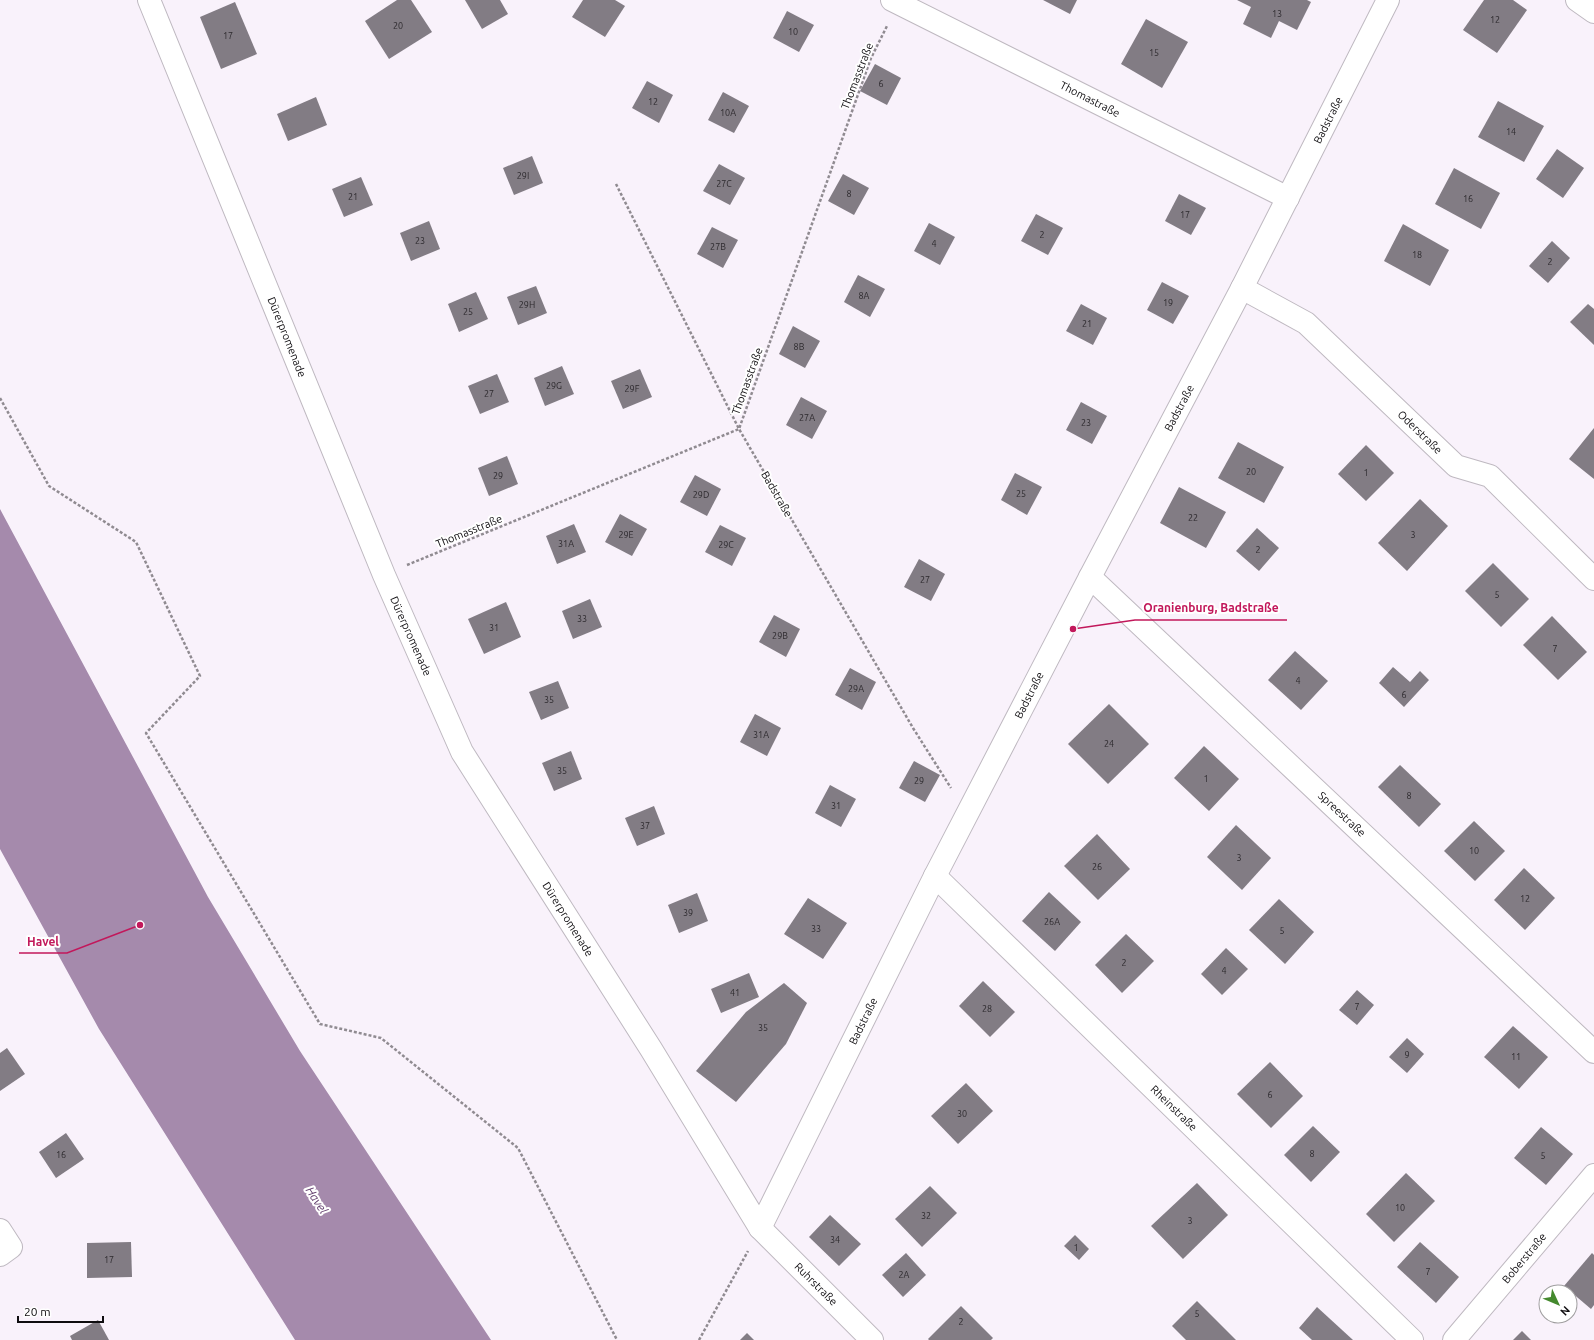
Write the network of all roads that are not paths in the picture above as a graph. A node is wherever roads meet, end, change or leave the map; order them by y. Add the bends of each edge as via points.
1 (149, 0) edge
2 (1388, 0) edge
3 (1577, 0) edge
4 (895, 2) edge
5 (1594, 12) edge
6 (1288, 198) junction
7 (1242, 288) junction
8 (1090, 577) junction
9 (1594, 579) edge
10 (935, 876) junction
11 (1594, 1052) edge
12 (1594, 1175) edge
13 (760, 1228) junction
14 (0, 1230) edge
15 (0, 1255) edge
16 (872, 1340) edge
17 (1412, 1340) edge
18 (1454, 1340) edge

1 - 13 street, Dürerpromenade via 384,575 462,752
2 - 6 street, Badstraße
3 - 5 street
4 - 6 street, Thomastraße
6 - 7 street, Badstraße
7 - 8 street, Badstraße
7 - 9 street, Oderstraße via 1306,323 1456,466 1490,476
8 - 10 street, Badstraße
8 - 11 street, Spreestraße
10 - 13 street, Badstraße
10 - 17 street, Rheinstraße
12 - 18 street, Boberstraße
13 - 16 street, Ruhrstraße
14 - 15 street via 11,1247

